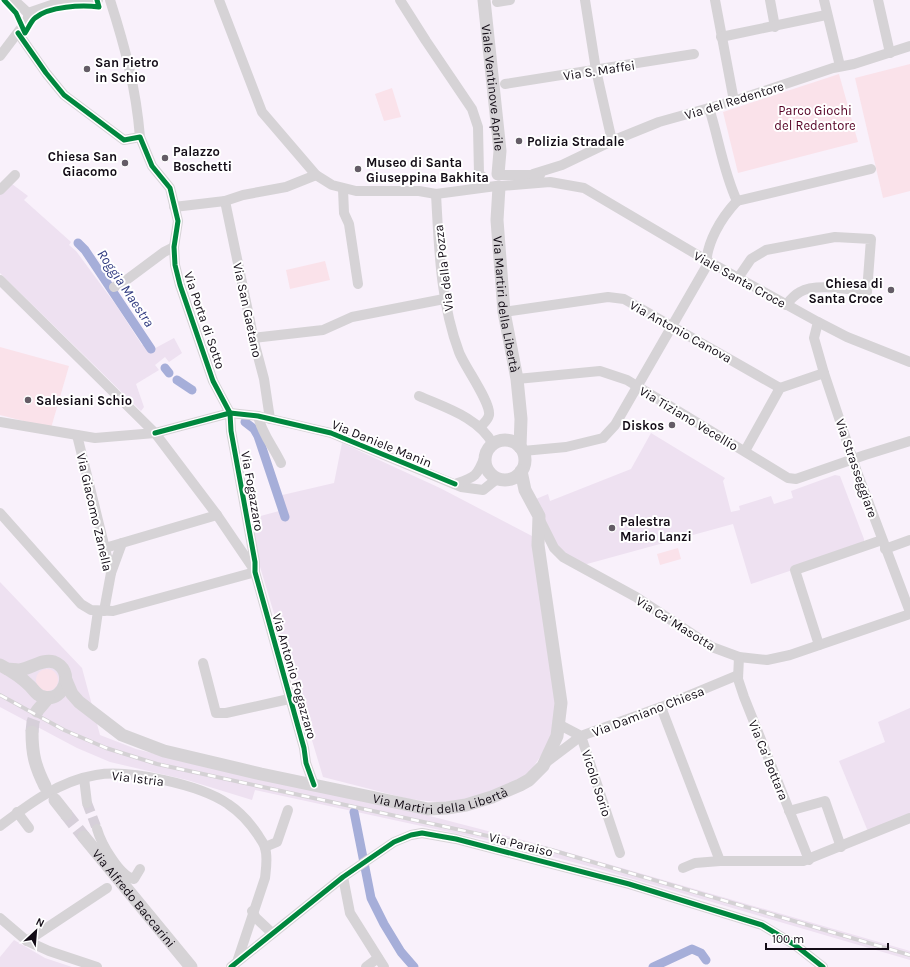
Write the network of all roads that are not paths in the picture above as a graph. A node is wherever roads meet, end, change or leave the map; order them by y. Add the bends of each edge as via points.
1 (14, 0) edge
2 (92, 0) edge
3 (110, 0) edge
4 (219, 0) edge
5 (400, 0) edge
6 (510, 0) edge
7 (585, 0) edge
8 (715, 0) edge
9 (770, 0) edge
10 (824, 0) edge
11 (878, 0) edge
12 (490, 1) edge
13 (28, 13) junction
14 (826, 15) junction
15 (775, 27) junction
16 (18, 33) junction
17 (721, 37) junction
18 (910, 46) edge
19 (890, 53) junction
20 (694, 54) dead end
21 (0, 56) edge
22 (840, 66) junction
23 (596, 70) junction
24 (505, 84) dead end
25 (734, 101) junction
26 (709, 108) junction
27 (140, 137) junction
28 (612, 141) junction
29 (562, 165) junction
30 (871, 168) dead end
31 (534, 174) junction
32 (15, 175) dead end
33 (316, 175) junction
34 (483, 177) dead end
35 (552, 180) junction
36 (499, 182) junction
37 (343, 189) junction
38 (0, 190) edge
39 (436, 194) junction
40 (736, 200) junction
41 (226, 201) junction
42 (174, 207) junction
43 (174, 247) junction
44 (706, 260) junction
45 (738, 278) junction
46 (0, 280) edge
47 (358, 284) dead end
48 (114, 287) dead end
49 (444, 299) junction
50 (786, 305) junction
51 (504, 312) junction
52 (818, 322) junction
53 (673, 325) junction
54 (253, 338) junction
55 (910, 362) edge
56 (824, 373) junction
57 (517, 379) junction
58 (637, 386) junction
59 (780, 388) junction
60 (116, 394) junction
61 (419, 396) dead end
62 (230, 413) junction
63 (258, 416) junction
64 (270, 419) junction
65 (0, 422) edge
66 (521, 423) junction
67 (480, 427) junction
68 (155, 433) junction
69 (77, 436) junction
70 (127, 436) junction
71 (508, 440) junction
72 (910, 441) edge
73 (493, 444) junction
74 (522, 449) junction
75 (745, 452) junction
76 (485, 456) junction
77 (853, 459) junction
78 (281, 462) dead end
79 (522, 471) junction
80 (474, 478) junction
81 (501, 479) junction
82 (455, 484) junction
83 (479, 490) junction
84 (532, 504) junction
85 (0, 514) edge
86 (217, 516) junction
87 (539, 516) junction
88 (910, 540) edge
89 (122, 543) junction
90 (884, 545) junction
91 (105, 548) junction
92 (255, 572) junction
93 (111, 573) junction
94 (101, 611) junction
95 (910, 613) edge
96 (819, 645) junction
97 (93, 646) dead end
98 (739, 657) junction
99 (203, 663) dead end
100 (36, 665) junction
101 (3, 667) edge
102 (738, 675) junction
103 (66, 680) junction
104 (43, 694) junction
105 (289, 699) junction
106 (79, 702) junction
107 (661, 707) junction
108 (560, 725) junction
109 (32, 732) tunnel mouth
110 (581, 736) junction
111 (542, 766) junction
112 (84, 778) junction
113 (314, 785) junction
114 (45, 786) dead end
115 (55, 800) dead end
116 (88, 804) tunnel mouth
117 (288, 810) dead end
118 (789, 811) junction
119 (18, 812) junction
120 (66, 814) tunnel mouth
121 (910, 818) edge
122 (0, 826) edge
123 (29, 828) dead end
124 (97, 829) tunnel mouth
125 (84, 837) tunnel mouth
126 (265, 847) junction
127 (841, 847) junction
128 (620, 853) dead end
129 (809, 860) junction
130 (720, 861) junction
131 (683, 868) dead end
132 (140, 869) dead end
133 (343, 877) junction
134 (107, 888) dead end
135 (252, 912) junction
136 (0, 918) edge
137 (272, 933) junction
138 (27, 941) junction
139 (188, 963) edge
140 (381, 963) edge
141 (235, 965) edge
142 (97, 967) edge
143 (196, 967) edge
144 (366, 967) edge
145 (822, 967) edge

1 - 13 street
2 - 13 street via 60,2
3 - 27 street, Via Porta di Sotto via 135,91
4 - 33 street via 262,112
5 - 34 street via 472,109 478,127 479,174
6 - 12 street
7 - 23 street
8 - 17 street
9 - 15 street
10 - 14 street
11 - 19 street
12 - 36 main road, Viale Ventinove Aprile via 500,151
13 - 16 street via 28,18
14 - 15 street
14 - 22 street
15 - 17 street
16 - 21 street
16 - 27 street via 64,95 124,140
17 - 25 street
18 - 19 street, Via del Redentore
19 - 22 street, Via del Redentore
20 - 23 street, Via S. Maffei
22 - 25 street, Via del Redentore
23 - 24 street, Via S. Maffei
23 - 28 street
25 - 26 street, Via del Redentore
26 - 28 street, Via del Redentore via 660,122
26 - 40 street
27 - 42 street, Via Porta di Sotto via 152,166 170,188
28 - 29 street, Via del Redentore
29 - 31 street, Via del Redentore
29 - 35 street
30 - 40 street
31 - 35 street, Viale Santa Croce
31 - 36 street, Viale Santa Croce
32 - 38 street
33 - 37 street
33 - 41 street via 286,187 243,194
35 - 36 street, Viale Santa Croce
35 - 44 street, Viale Santa Croce via 600,196
36 - 39 street
36 - 51 main road, Via Martiri della Libertà via 497,220
37 - 39 street via 374,193 420,191
37 - 47 street via 344,213 349,224
39 - 49 street, Via della Pozza
40 - 44 street via 716,230
41 - 42 street
41 - 54 street, Via San Gaetano
42 - 43 street, Via Porta di Sotto via 178,221
43 - 48 street
43 - 62 street, Via Porta di Sotto via 180,285 213,381
44 - 45 street, Viale Santa Croce
44 - 53 street via 706,267
45 - 50 street, Viale Santa Croce
45 - 50 street via 750,259 766,250 835,237 871,239 867,292 841,287 814,288 801,291
46 - 60 street
49 - 54 street via 352,317 323,330
49 - 67 street, Via della Pozza via 459,353 488,406 489,416
50 - 52 street, Viale Santa Croce
51 - 53 street, Via Antonio Canova via 608,297 624,299
51 - 57 main road, Via Martiri della Libertà
52 - 55 street, Viale Santa Croce via 847,337
52 - 56 street, Via Strasseggiare via 814,338
53 - 58 street
53 - 59 street, Via Antonio Canova
54 - 64 street, Via San Gaetano via 264,379
56 - 59 street
56 - 77 street, Via Strasseggiare
57 - 58 street, Via Tiziano Vecellio via 600,371
57 - 66 main road, Via Martiri della Libertà
58 - 74 street via 615,425 603,438 566,447
58 - 75 street, Via Tiziano Vecellio
59 - 75 street
60 - 68 street
60 - 70 street via 136,421 134,429
61 - 67 street via 464,416
62 - 63 street, Via Daniele Manin
62 - 68 street
62 - 92 street, Via Fogazzaro
63 - 64 street, Via Daniele Manin
63 - 78 street via 261,428
64 - 82 street, Via Daniele Manin via 331,433
65 - 69 street
66 - 71 main road
66 - 74 main road, Via Martiri della Libertà
67 - 73 street
68 - 70 street
68 - 86 street
69 - 70 street
69 - 91 street, Via Giacomo Zanella
71 - 73 main road
71 - 74 main road
72 - 77 street, Via Tiziano Vecellio
73 - 76 main road
74 - 79 main road, Via Martiri della Libertà
75 - 77 street, Via Tiziano Vecellio via 788,478 796,479
76 - 80 street
76 - 81 main road, Via Martiri della Libertà via 486,467 493,476
77 - 90 street, Via Strasseggiare
79 - 81 main road via 517,476
79 - 84 main road, Via Martiri della Libertà via 525,490
80 - 82 street
80 - 83 street via 473,485
81 - 83 street via 488,488
81 - 84 main road, Via Martiri della Libertà
82 - 83 street, Via Daniele Manin
84 - 87 main road, Via Martiri della Libertà
85 - 94 street via 81,604 91,610
86 - 89 street
86 - 92 street
87 - 98 street, Via Ca' Masotta via 551,542 563,557 636,597 712,647
87 - 108 main road, Via Martiri della Libertà via 538,544 561,703
88 - 90 street
89 - 91 street
89 - 93 street
90 - 95 street, Via Strasseggiare
90 - 96 street via 795,570
91 - 93 street, Via Giacomo Zanella
92 - 94 street via 113,611
92 - 105 street, Via Antonio Fogazzaro
93 - 94 street, Via Giacomo Zanella
94 - 97 street, Via Giacomo Zanella
95 - 96 street, Via Ca' Masotta
96 - 98 street, Via Ca' Masotta via 767,660
98 - 102 street, Via Ca' Bottara
99 - 105 street via 216,713
100 - 101 main road via 19,670
100 - 103 main road via 41,662 53,662 62,668
100 - 104 main road via 30,675
101 - 104 main road
102 - 107 street, Via Damiano Chiesa
102 - 118 street, Via Ca' Bottara via 744,697
103 - 104 main road via 62,691
103 - 106 main road, Via Martiri della Libertà
104 - 106 main road, Via Martiri della Libertà
105 - 113 street, Via Antonio Fogazzaro
106 - 113 main road, Via Martiri della Libertà via 122,735 164,751
107 - 110 street, Via Damiano Chiesa
107 - 130 street
108 - 110 street, Via Damiano Chiesa
108 - 111 main road, Via Martiri della Libertà via 556,740
109 - 114 main road via 32,755
110 - 111 street, Vicolo Sorio
110 - 128 street, Vicolo Sorio
111 - 113 main road, Via Martiri della Libertà via 529,780 517,787 492,797 447,808 428,808
112 - 116 street
112 - 119 street, Via Istria via 48,793
112 - 126 street, Via Istria via 98,774 134,775 208,793 244,817
115 - 120 main road
117 - 126 street via 278,842
118 - 127 street via 825,801
118 - 129 street, Via Ca' Bottara
119 - 122 street, Via Istria
119 - 123 street
121 - 127 street
124 - 132 street via 105,848 127,876 134,879
125 - 139 main road, Via Alfredo Baccarini via 129,895
126 - 135 street via 264,878
127 - 129 street
129 - 130 street
130 - 131 street via 695,863
133 - 137 street, Via Paraiso
133 - 140 street via 350,913
133 - 145 street, Via Paraiso via 394,842 411,835 434,834 629,884 762,925
134 - 138 street
135 - 137 street
135 - 141 street
136 - 138 street
137 - 141 street, Via Paraiso
138 - 142 street
139 - 143 main road, Via Alfredo Baccarini
140 - 144 street

